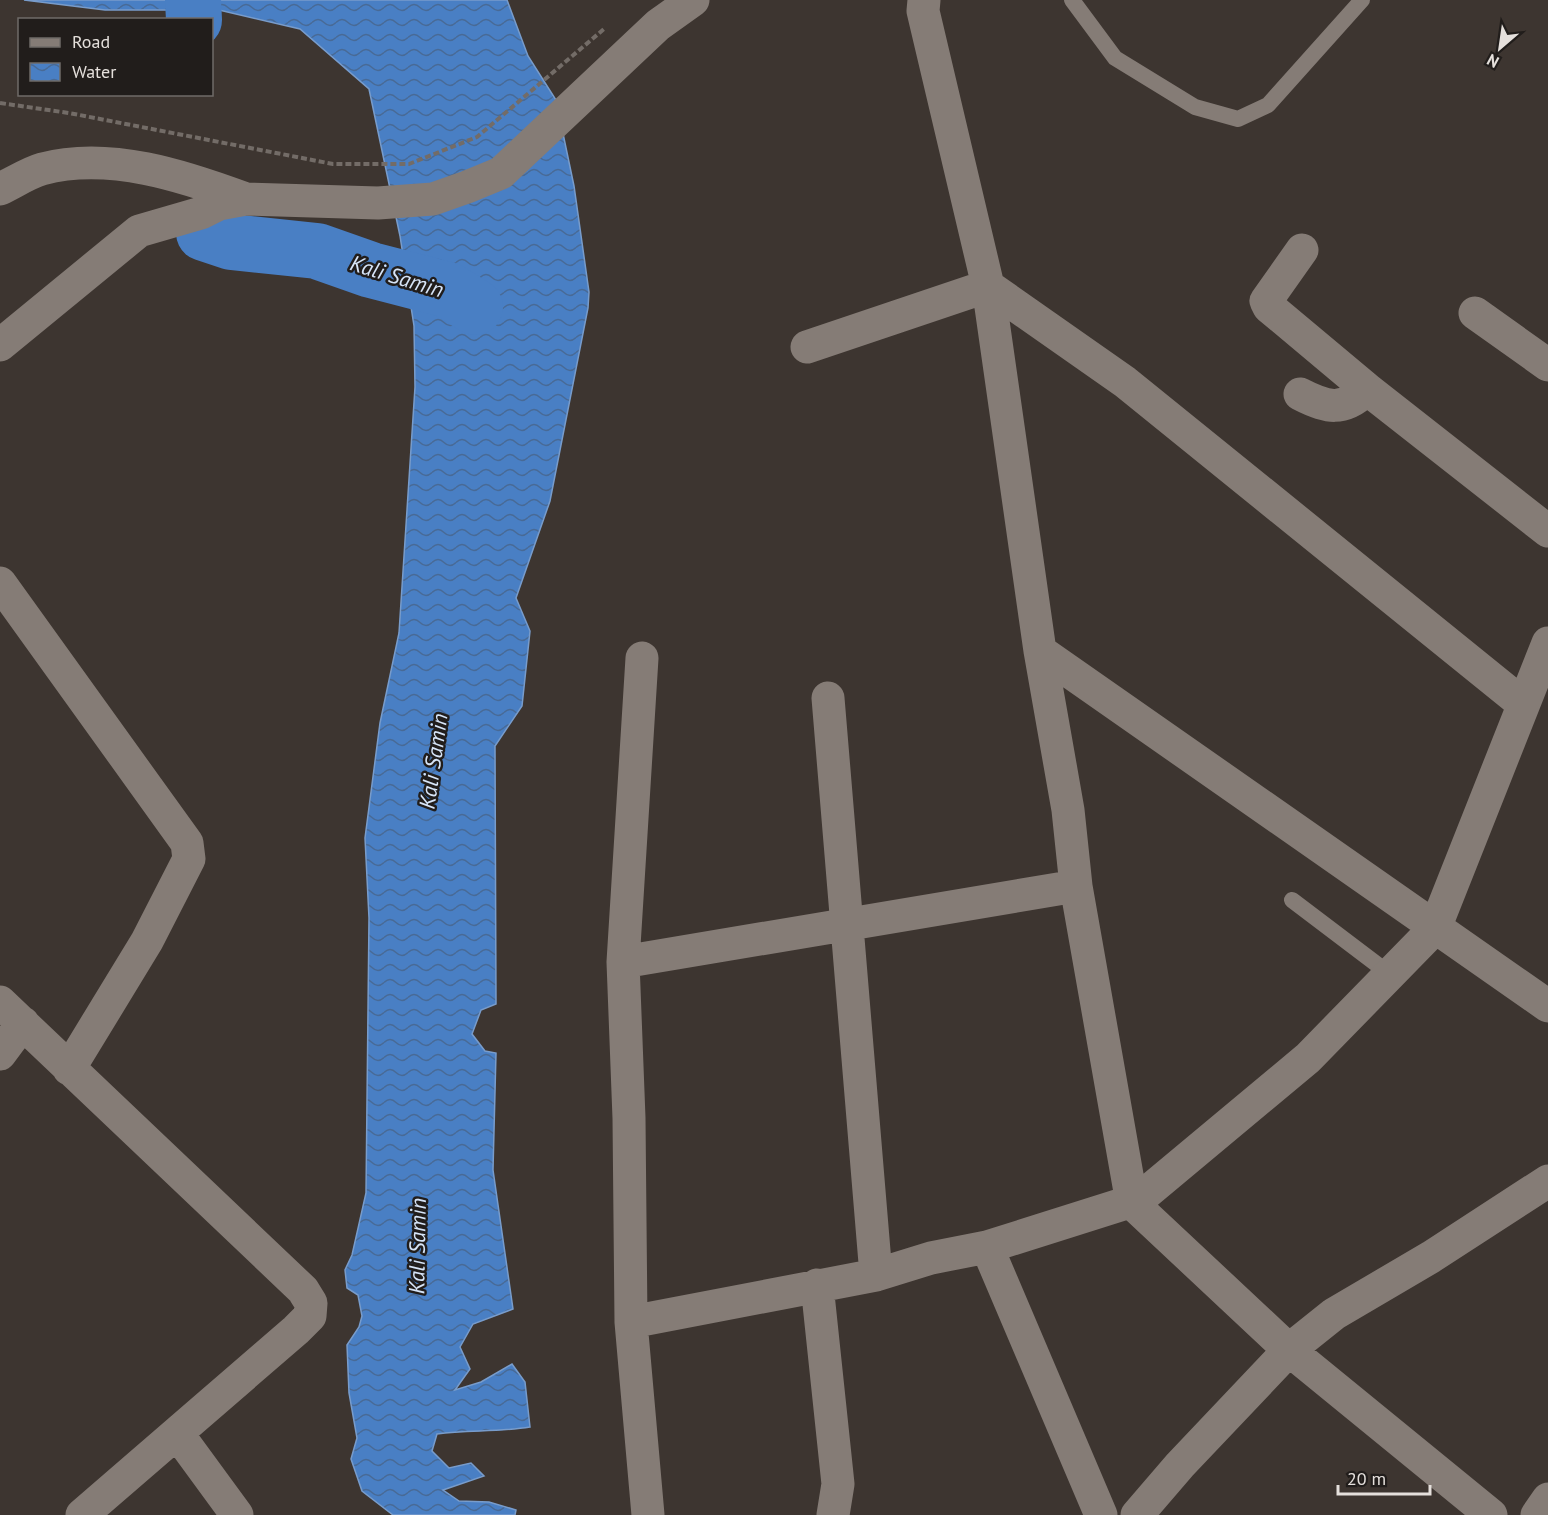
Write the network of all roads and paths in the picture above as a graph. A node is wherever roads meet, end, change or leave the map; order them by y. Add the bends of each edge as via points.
1 (693, 0) edge
2 (924, 0) edge
3 (1072, 0) edge
4 (1362, 0) edge
5 (608, 26) dead end
6 (0, 103) edge
7 (0, 189) edge
8 (246, 199) junction
9 (1302, 250) dead end
10 (987, 286) junction
11 (1475, 313) dead end
12 (0, 345) edge
13 (807, 347) dead end
14 (1548, 364) edge
15 (1367, 389) junction
16 (1300, 394) dead end
17 (1548, 531) edge
18 (0, 583) edge
19 (1548, 643) edge
20 (1040, 651) junction
21 (642, 658) dead end
22 (828, 698) dead end
23 (1523, 704) junction
24 (1076, 886) junction
25 (1292, 900) dead end
26 (847, 922) junction
27 (1435, 928) junction
28 (623, 962) junction
29 (1391, 975) junction
30 (1548, 1006) edge
31 (12, 1013) edge
32 (0, 1054) edge
33 (69, 1069) junction
34 (1548, 1181) edge
35 (1132, 1203) junction
36 (987, 1247) junction
37 (876, 1275) junction
38 (816, 1285) junction
39 (630, 1322) junction
40 (1289, 1350) junction
41 (177, 1433) junction
42 (1548, 1499) edge
43 (82, 1515) edge
44 (237, 1515) edge
45 (648, 1515) edge
46 (833, 1515) edge
47 (1101, 1515) edge
48 (1137, 1515) edge
49 (1491, 1515) edge
50 (1538, 1515) edge

1 - 8 street via 658,25 501,172 433,199 378,203
2 - 10 street via 923,11
3 - 4 lane via 1115,58 1195,107 1238,119 1268,105
5 - 6 path via 477,137 409,164 333,164
7 - 8 street via 41,169 117,164 206,184
8 - 12 street via 139,231
9 - 15 street via 1266,301
10 - 13 street
10 - 20 street
10 - 23 street via 1125,382
11 - 14 street
15 - 16 street via 1336,407
15 - 17 street
18 - 33 street via 187,843 189,859 152,932
19 - 23 street
20 - 24 street via 1068,810
20 - 27 street
21 - 28 street
22 - 26 street
23 - 27 street
24 - 26 street
24 - 35 street
25 - 29 lane
26 - 28 street
26 - 37 street
27 - 29 street
27 - 30 street
28 - 39 street
29 - 35 street via 1308,1058
31 - 32 street
31 - 33 street
33 - 41 street via 303,1290 311,1303 310,1316 296,1330
34 - 40 street via 1334,1314
35 - 36 street
35 - 40 street
36 - 37 street
36 - 47 street
37 - 38 street
38 - 39 street
38 - 46 street via 837,1484
39 - 45 street
40 - 48 street
40 - 49 street
41 - 43 street
41 - 44 street
42 - 50 street

